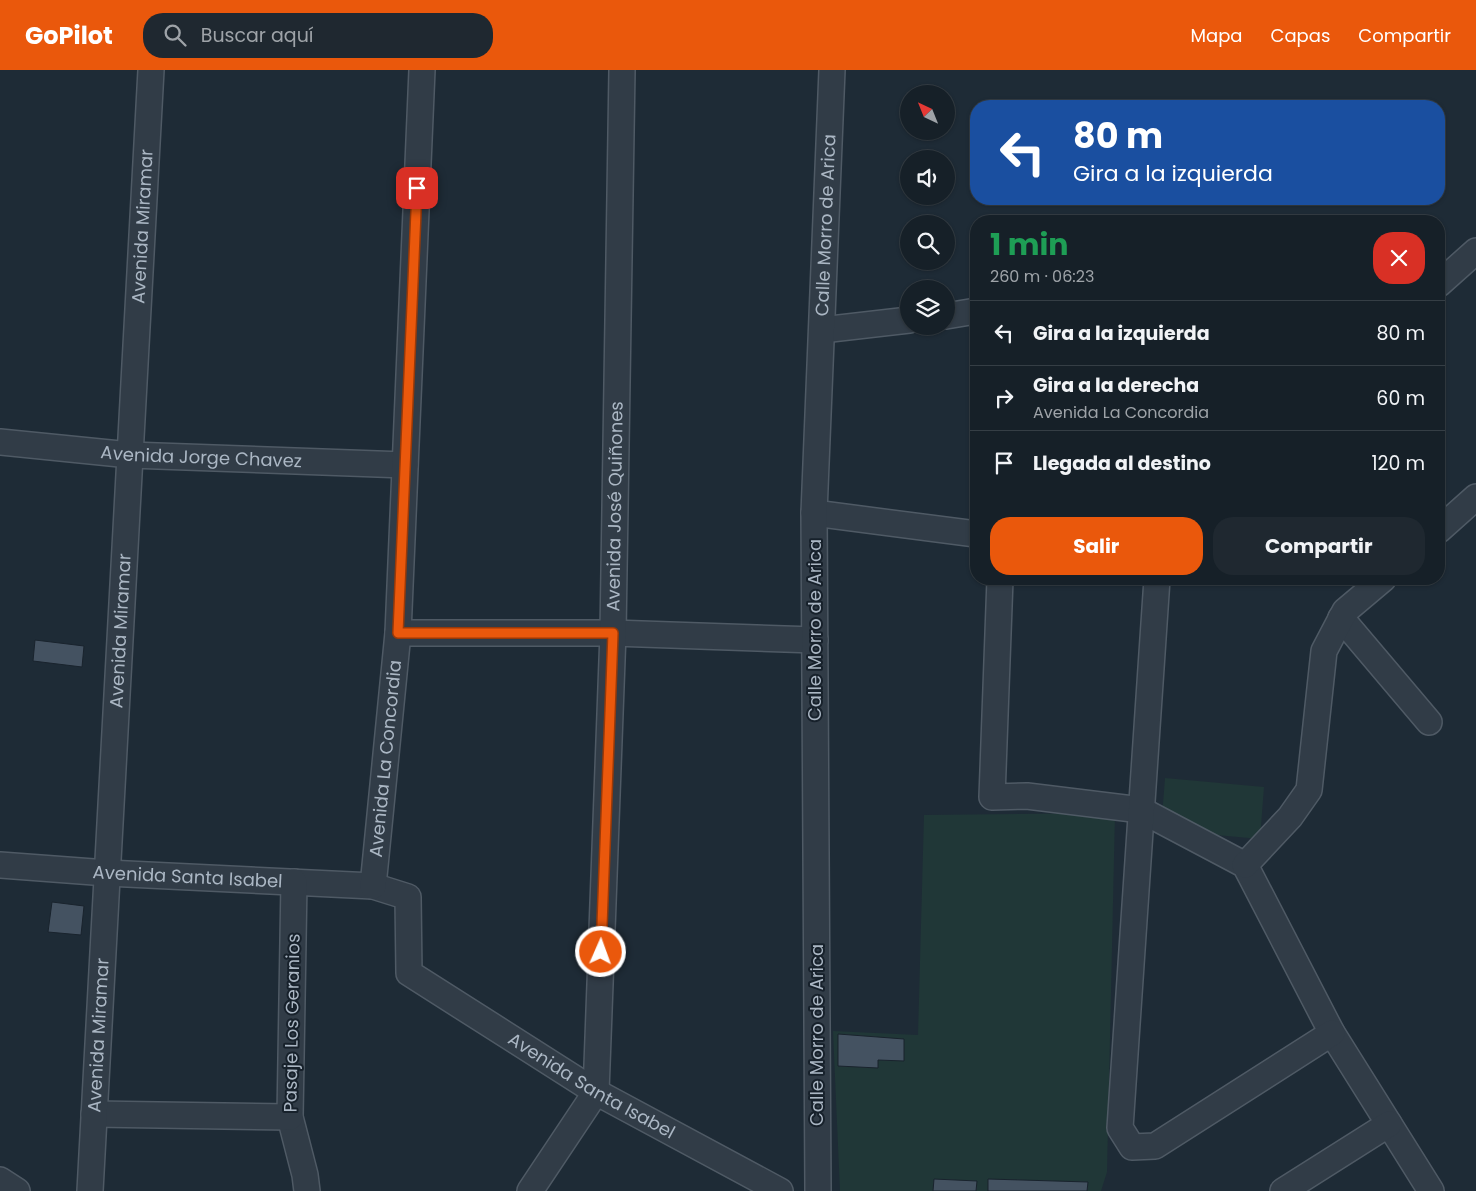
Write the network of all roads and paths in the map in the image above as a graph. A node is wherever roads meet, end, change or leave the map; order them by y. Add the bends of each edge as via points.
1 (151, 70) edge
2 (422, 70) edge
3 (622, 70) edge
4 (832, 70) edge
5 (1476, 251) edge
6 (1445, 279) edge
7 (970, 313) edge
8 (955, 315) edge
9 (900, 321) edge
10 (822, 330) junction
11 (0, 442) edge
12 (130, 454) junction
13 (405, 465) junction
14 (1476, 497) edge
15 (814, 513) junction
16 (1445, 525) edge
17 (970, 533) edge
18 (1000, 585) edge
19 (1157, 585) edge
20 (1376, 585) edge
21 (1342, 618) junction
22 (398, 633) junction
23 (613, 633) junction
24 (815, 640) junction
25 (1429, 722) dead end
26 (1142, 810) junction
27 (0, 865) edge
28 (1245, 865) junction
29 (107, 873) junction
30 (294, 882) junction
31 (373, 886) junction
32 (1332, 1033) junction
33 (596, 1092) junction
34 (94, 1114) junction
35 (290, 1117) junction
36 (1389, 1124) junction
37 (0, 1180) edge
38 (17, 1191) edge
39 (90, 1191) edge
40 (307, 1191) edge
41 (530, 1191) edge
42 (780, 1191) edge
43 (818, 1191) edge
44 (1283, 1191) edge
45 (1431, 1191) edge

1 - 12 street, Avenida Miramar
2 - 13 street, Avenida La Concordia
3 - 23 street, Avenida José Quiñones
4 - 10 street, Calle Morro de Arica
5 - 6 street
7 - 8 street
9 - 10 street
10 - 15 street, Calle Morro de Arica
11 - 12 street, Avenida Jorge Chavez
12 - 13 street, Avenida Jorge Chavez
12 - 29 street, Avenida Miramar
13 - 22 street, Avenida La Concordia
14 - 16 street
15 - 17 street
15 - 24 street, Calle Morro de Arica
18 - 26 street via 992,796 1027,796
19 - 26 street
20 - 21 street via 1345,611
21 - 25 street
21 - 28 street via 1324,651 1309,790 1290,817
22 - 23 street
22 - 31 street, Avenida La Concordia
23 - 24 street
23 - 33 street, Avenida José Quiñones
24 - 43 street, Calle Morro de Arica
26 - 28 street
26 - 32 street via 1120,1128 1132,1147 1155,1146
27 - 29 street, Avenida Santa Isabel
28 - 32 street
29 - 30 street, Avenida Santa Isabel
29 - 34 street, Avenida Miramar
30 - 31 street, Avenida Santa Isabel
30 - 35 street, Pasaje Los Geranios
31 - 33 street, Avenida Santa Isabel via 408,897 408,973
32 - 36 street
33 - 41 street
33 - 42 street, Avenida Santa Isabel
34 - 35 street
34 - 39 street, Avenida Miramar
35 - 40 street, Pasaje Los Geranios
36 - 44 street
36 - 45 street
37 - 38 street

